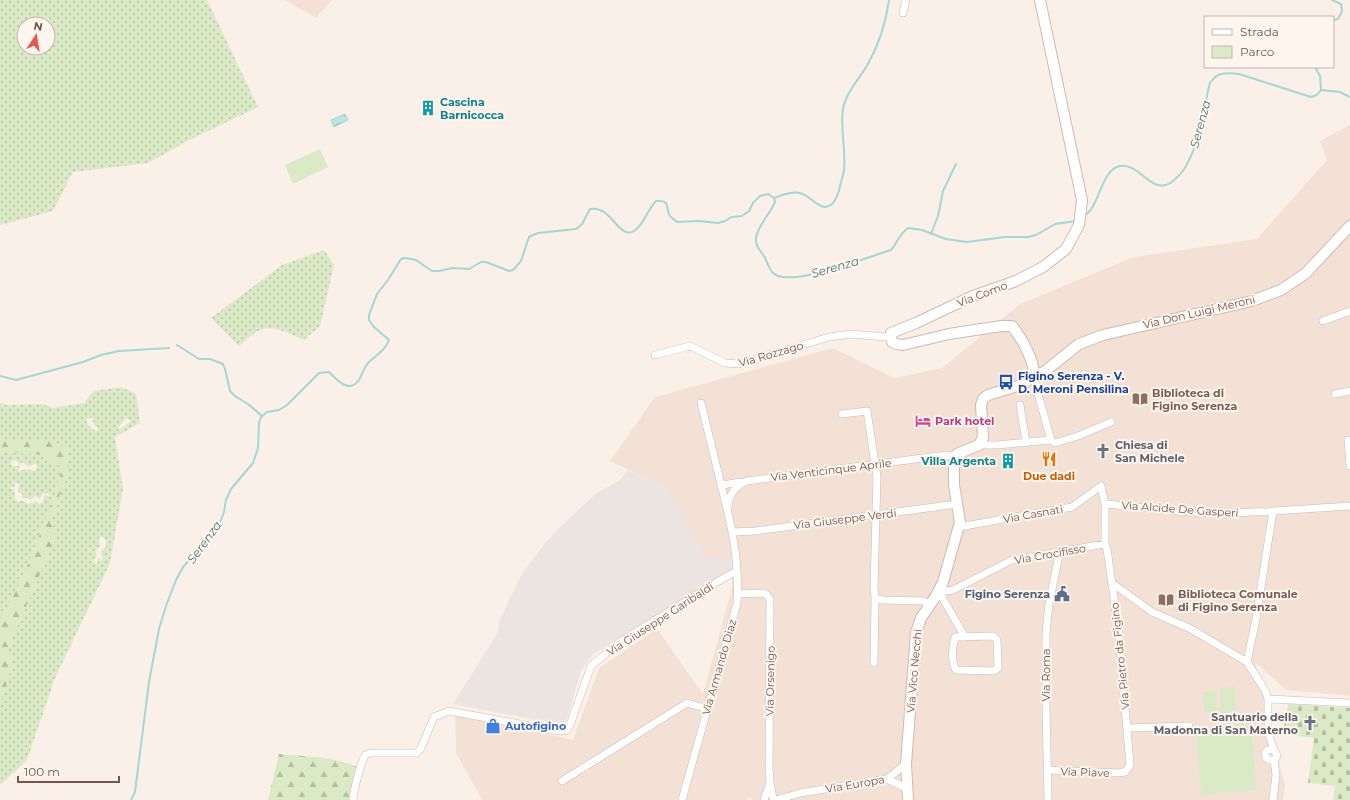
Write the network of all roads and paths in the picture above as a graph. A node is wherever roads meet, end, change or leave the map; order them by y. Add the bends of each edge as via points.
1 (906, 0) edge
2 (1040, 0) edge
3 (903, 13) dead end
4 (1350, 226) edge
5 (1350, 311) edge
6 (1323, 321) dead end
7 (891, 335) junction
8 (655, 355) dead end
9 (1033, 376) junction
10 (1350, 392) edge
11 (1335, 394) dead end
12 (701, 403) dead end
13 (1020, 405) dead end
14 (842, 414) dead end
15 (1111, 422) dead end
16 (1051, 440) junction
17 (1348, 440) dead end
18 (1026, 442) junction
19 (979, 445) junction
20 (955, 457) junction
21 (875, 464) junction
22 (1350, 466) edge
23 (747, 481) junction
24 (722, 485) junction
25 (957, 504) junction
26 (1105, 504) junction
27 (1350, 506) edge
28 (1273, 510) junction
29 (728, 513) junction
30 (876, 516) junction
31 (959, 527) junction
32 (733, 532) junction
33 (1104, 544) junction
34 (1062, 552) junction
35 (737, 571) junction
36 (1112, 583) junction
37 (939, 592) junction
38 (738, 594) junction
39 (875, 598) junction
40 (930, 604) junction
41 (966, 637) junction
42 (1247, 662) junction
43 (874, 663) dead end
44 (1268, 699) junction
45 (1350, 703) edge
46 (708, 709) junction
47 (1189, 726) dead end
48 (1127, 728) junction
49 (906, 764) junction
50 (1047, 770) junction
51 (887, 779) junction
52 (562, 781) dead end
53 (770, 783) junction
54 (908, 789) junction
55 (800, 793) junction
56 (775, 799) edge
57 (353, 800) edge
58 (682, 800) edge
59 (765, 800) edge
60 (790, 800) edge
61 (908, 800) edge
62 (1048, 800) edge
63 (1273, 800) edge

1 - 3 street
2 - 7 street, Via Como via 1082,200 1079,225 1066,249 1043,268 1016,281 973,296
4 - 9 street, Via Don Luigi Meroni via 1306,273 1281,290 1252,301 1103,335 1079,344 1044,372
5 - 6 street
7 - 8 street, Via Rozzago via 886,337 851,334 829,337 739,364 725,363 690,346
7 - 9 street via 892,342 903,345 949,334 1012,326 1033,363
9 - 16 street
9 - 19 street, Via Don Luigi Meroni via 1024,384 988,395 983,399 983,437
10 - 11 street
12 - 24 street, Via Armando Diaz
13 - 18 street
14 - 21 street via 867,411
15 - 16 street via 1055,443
16 - 18 street
17 - 22 street
18 - 19 street
19 - 20 street
20 - 21 street, Via Venticinque Aprile via 946,455
20 - 25 street, Via Vico Necchi via 953,462
21 - 23 street, Via Venticinque Aprile
21 - 30 street
23 - 24 street, Via Venticinque Aprile
23 - 29 street via 735,488 728,503
24 - 29 street, Via Armando Diaz
25 - 30 street, Via Giuseppe Verdi
25 - 31 street, Via Vico Necchi
26 - 28 street, Via Alcide De Gasperi via 1218,513
26 - 31 street, Via Casnati via 1101,486 1072,507
26 - 33 street
27 - 28 street, Via Alcide De Gasperi
28 - 42 street
29 - 32 street, Via Armando Diaz
30 - 32 street, Via Giuseppe Verdi
30 - 39 street
31 - 37 street, Via Vico Necchi
32 - 35 street, Via Armando Diaz
33 - 34 street, Via Crocifisso
33 - 36 street, Via Pietro da Figino
34 - 37 street, Via Crocifisso via 1012,560 953,590
34 - 50 street, Via Roma via 1059,555 1049,604 1046,634
35 - 38 street, Via Armando Diaz
35 - 57 street, Via Giuseppe Garibaldi via 620,642 591,666 566,731 449,711 434,717 417,753 365,755
36 - 42 street via 1152,612 1189,628
36 - 48 street, Via Pietro da Figino
37 - 40 street, Via Vico Necchi
37 - 41 street
38 - 46 street, Via Armando Diaz
38 - 53 street, Via Orsenigo via 764,593 770,599
39 - 40 street via 923,601
39 - 43 street
40 - 49 street, Via Vico Necchi via 916,633
41 - 41 street via 993,636 998,640 998,668 994,671 956,670 953,644 955,638
42 - 44 street
44 - 45 street
44 - 63 street via 1268,732 1271,750 1277,756 1272,760 1276,775
46 - 52 street via 687,703
46 - 58 street, Via Armando Diaz
47 - 48 street
48 - 50 street, Via Piave via 1130,765 1125,772
49 - 51 street, Via Europa
49 - 54 street, Via Vico Necchi
50 - 62 street, Via Roma
51 - 54 street
51 - 55 street, Via Europa
53 - 56 street, Via Orsenigo
53 - 59 street
54 - 61 street, Via Vico Necchi
55 - 56 street, Via Europa
55 - 60 street
56 - 59 street, Via Europa

